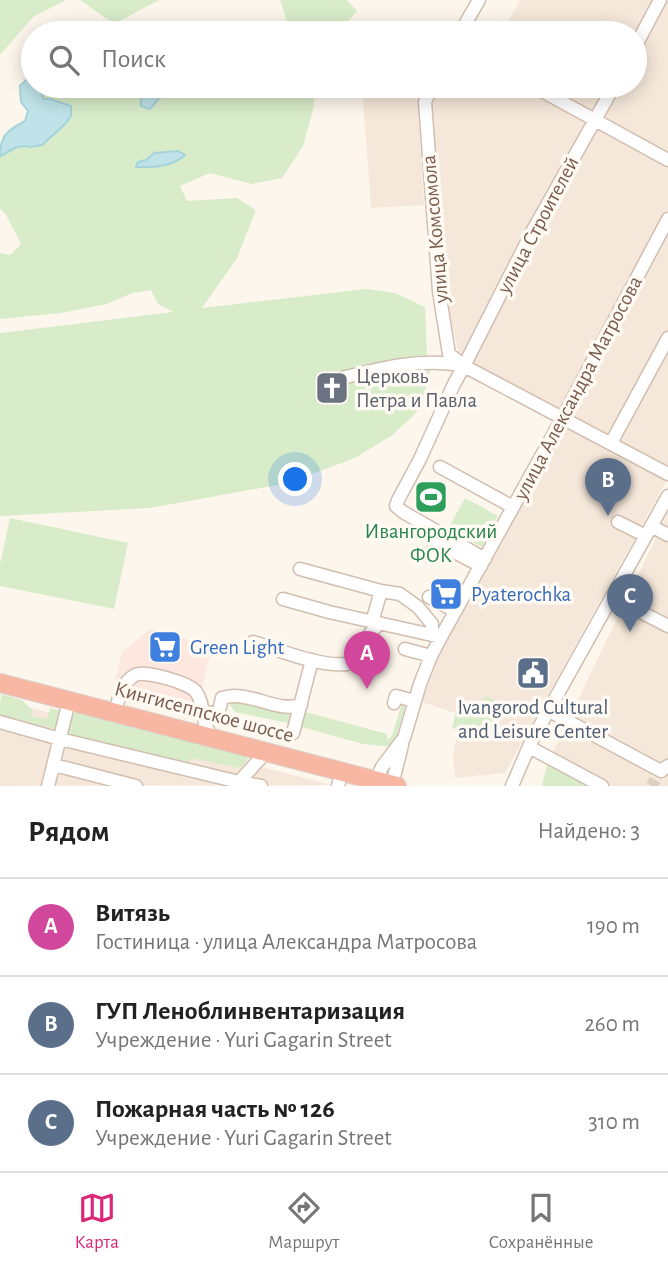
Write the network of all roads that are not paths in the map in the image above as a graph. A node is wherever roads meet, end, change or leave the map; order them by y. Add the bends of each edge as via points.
1 (480, 0) edge
2 (660, 0) edge
3 (467, 21) edge
4 (647, 24) edge
5 (427, 98) edge
6 (555, 98) edge
7 (607, 98) edge
8 (595, 120) junction
9 (668, 160) edge
10 (668, 219) edge
11 (668, 338) edge
12 (464, 366) junction
13 (342, 378) dead end
14 (563, 417) junction
15 (611, 443) junction
16 (440, 467) dead end
17 (668, 474) edge
18 (668, 496) edge
19 (513, 507) junction
20 (618, 522) dead end
21 (649, 531) junction
22 (668, 535) edge
23 (429, 556) dead end
24 (483, 562) junction
25 (300, 569) dead end
26 (381, 591) junction
27 (429, 597) dead end
28 (612, 597) junction
29 (283, 599) dead end
30 (455, 611) junction
31 (376, 622) junction
32 (668, 626) edge
33 (436, 635) junction
34 (253, 642) dead end
35 (405, 649) dead end
36 (431, 656) junction
37 (312, 660) junction
38 (0, 683) edge
39 (69, 701) junction
40 (414, 701) junction
41 (394, 703) dead end
42 (301, 705) junction
43 (549, 710) junction
44 (115, 713) junction
45 (203, 715) junction
46 (0, 722) edge
47 (293, 733) dead end
48 (211, 738) junction
49 (61, 739) junction
50 (529, 747) junction
51 (266, 752) junction
52 (54, 765) junction
53 (661, 772) edge
54 (340, 779) edge
55 (239, 784) edge
56 (388, 784) edge
57 (48, 786) edge
58 (136, 786) edge
59 (261, 786) edge
60 (512, 786) edge
61 (602, 786) edge

1 - 3 street
2 - 4 street
5 - 12 street, улица Комсомола via 439,291 449,354
6 - 8 street
7 - 8 street, улица Строителей
8 - 9 street
8 - 12 street, улица Строителей
10 - 14 street, улица Александра Матросова
11 - 15 street
12 - 13 street via 432,362 378,368
12 - 14 street
12 - 24 street, улица Строителей via 396,506
14 - 15 street
14 - 19 street, улица Александра Матросова
15 - 17 street
16 - 19 street
18 - 21 street
19 - 24 street, улица Александра Матросова
20 - 21 street
21 - 22 street
21 - 28 street
23 - 24 street via 437,543
24 - 30 street, улица Александра Матросова
25 - 26 street
26 - 31 street
26 - 33 street via 400,594 418,607
27 - 30 street
28 - 32 street
28 - 43 street
29 - 31 street
30 - 33 street, улица Александра Матросова
31 - 33 street
31 - 37 street via 347,664
33 - 36 street, улица Александра Матросова
34 - 37 street
35 - 36 street
36 - 40 street, улица Александра Матросова
37 - 42 street
38 - 39 highway, Кингисеппское шоссе
39 - 44 highway, Кингисеппское шоссе
39 - 49 street
40 - 41 street via 396,696
40 - 56 street, улица Александра Матросова via 404,738 382,767
42 - 45 street via 281,707 235,695 222,698 219,711
42 - 47 street
43 - 50 street
43 - 53 street
44 - 45 street via 125,684 135,675 145,674 191,687 197,692
44 - 48 highway, Кингисеппское шоссе
45 - 48 street
46 - 49 street
48 - 51 highway, Кингисеппское шоссе
49 - 52 street
49 - 55 street
50 - 60 street
50 - 61 street
51 - 54 highway, Кингисеппское шоссе
51 - 55 street
52 - 57 street
52 - 58 street
54 - 56 highway, Кингисеппское шоссе
55 - 59 street

